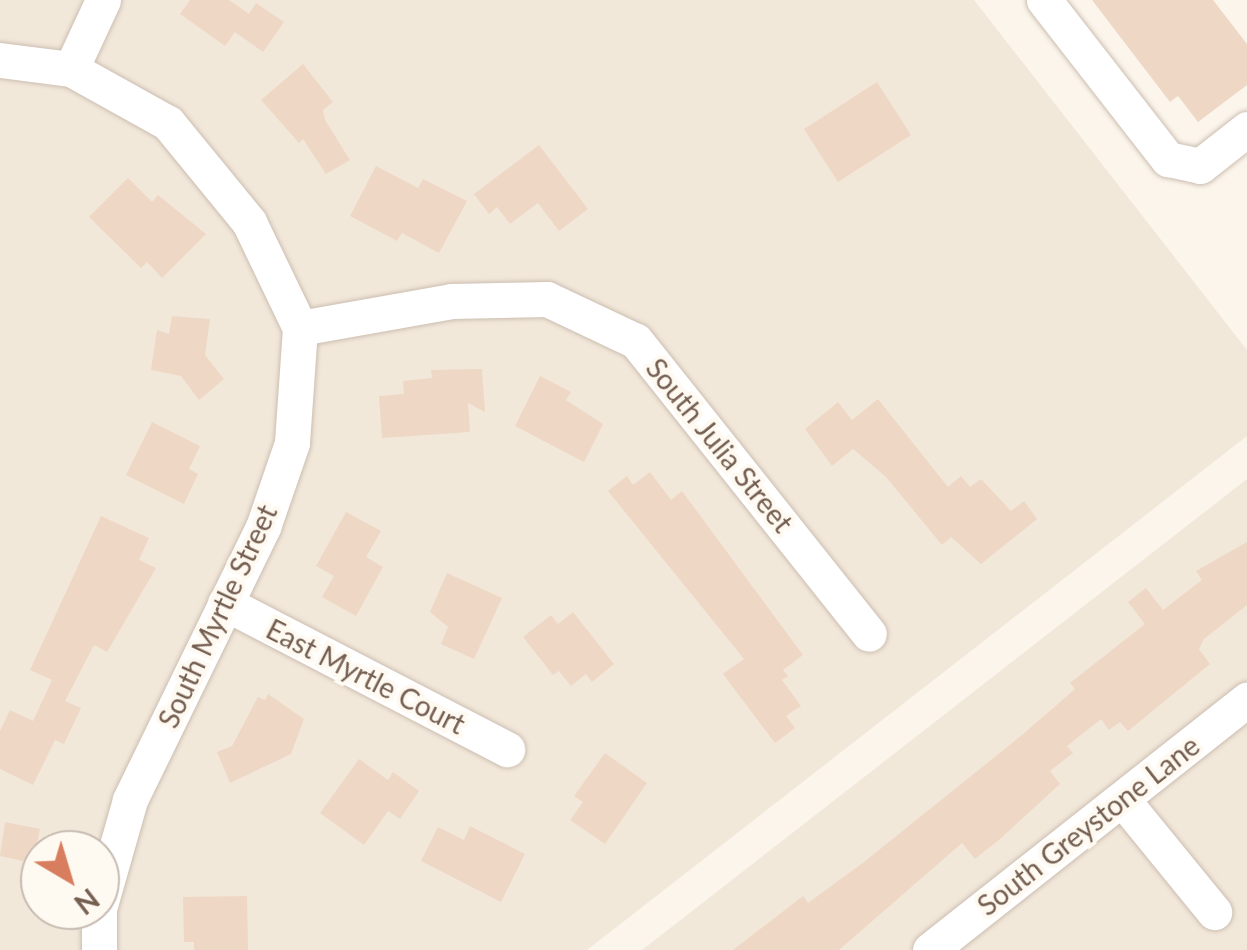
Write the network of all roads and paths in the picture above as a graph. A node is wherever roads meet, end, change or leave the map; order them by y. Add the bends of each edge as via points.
1 (103, 0) edge
2 (1044, 0) edge
3 (0, 60) edge
4 (70, 69) junction
5 (1247, 130) edge
6 (300, 328) junction
7 (224, 603) junction
8 (869, 634) dead end
9 (1247, 700) edge
10 (507, 749) dead end
11 (1122, 799) junction
12 (120, 835) edge
13 (1214, 912) dead end
14 (930, 950) edge

1 - 4 street
2 - 5 street via 1168,160 1200,166
3 - 4 street, South Myrtle Street
4 - 6 street, South Myrtle Street via 168,123 249,222
6 - 7 street, South Myrtle Street via 292,442 264,528
6 - 8 street, South Julia Street via 451,301 547,299 636,341
7 - 10 street, East Myrtle Court
7 - 12 street, South Myrtle Street via 130,800
9 - 11 street, South Greystone Lane
11 - 13 street
11 - 14 street, South Greystone Lane

